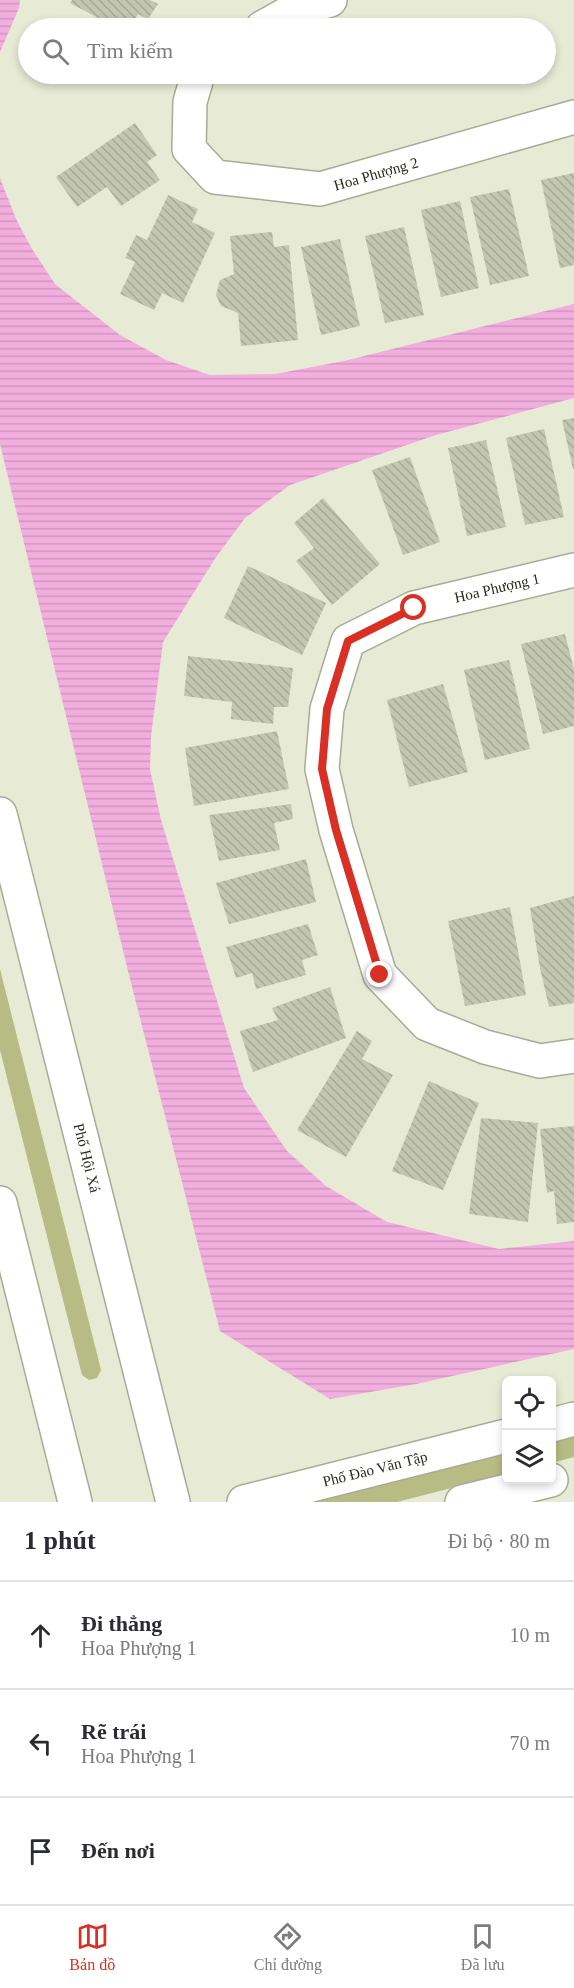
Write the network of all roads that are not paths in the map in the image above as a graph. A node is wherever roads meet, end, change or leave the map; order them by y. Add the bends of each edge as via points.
1 (330, 0) edge
2 (280, 18) edge
3 (195, 84) edge
4 (574, 117) edge
5 (574, 570) edge
6 (0, 814) edge
7 (574, 1056) edge
8 (0, 1203) edge
9 (574, 1419) edge
10 (556, 1424) edge
11 (502, 1437) edge
12 (574, 1474) edge
13 (556, 1478) edge
14 (532, 1484) edge
15 (75, 1502) edge
16 (173, 1502) edge
17 (244, 1502) edge
18 (462, 1502) edge

1 - 2 main road
3 - 4 main road, Hoa Phượng 2 via 190,102 189,149 215,177 320,189
5 - 7 main road, Hoa Phượng 1 via 414,608 348,641 327,709 322,769 336,830 380,975 427,1024 486,1047 540,1061
6 - 16 main road, Phố Hội Xá
8 - 15 main road
9 - 10 main road
11 - 17 main road, Phố Đào Văn Tập
12 - 13 main road
14 - 18 main road

